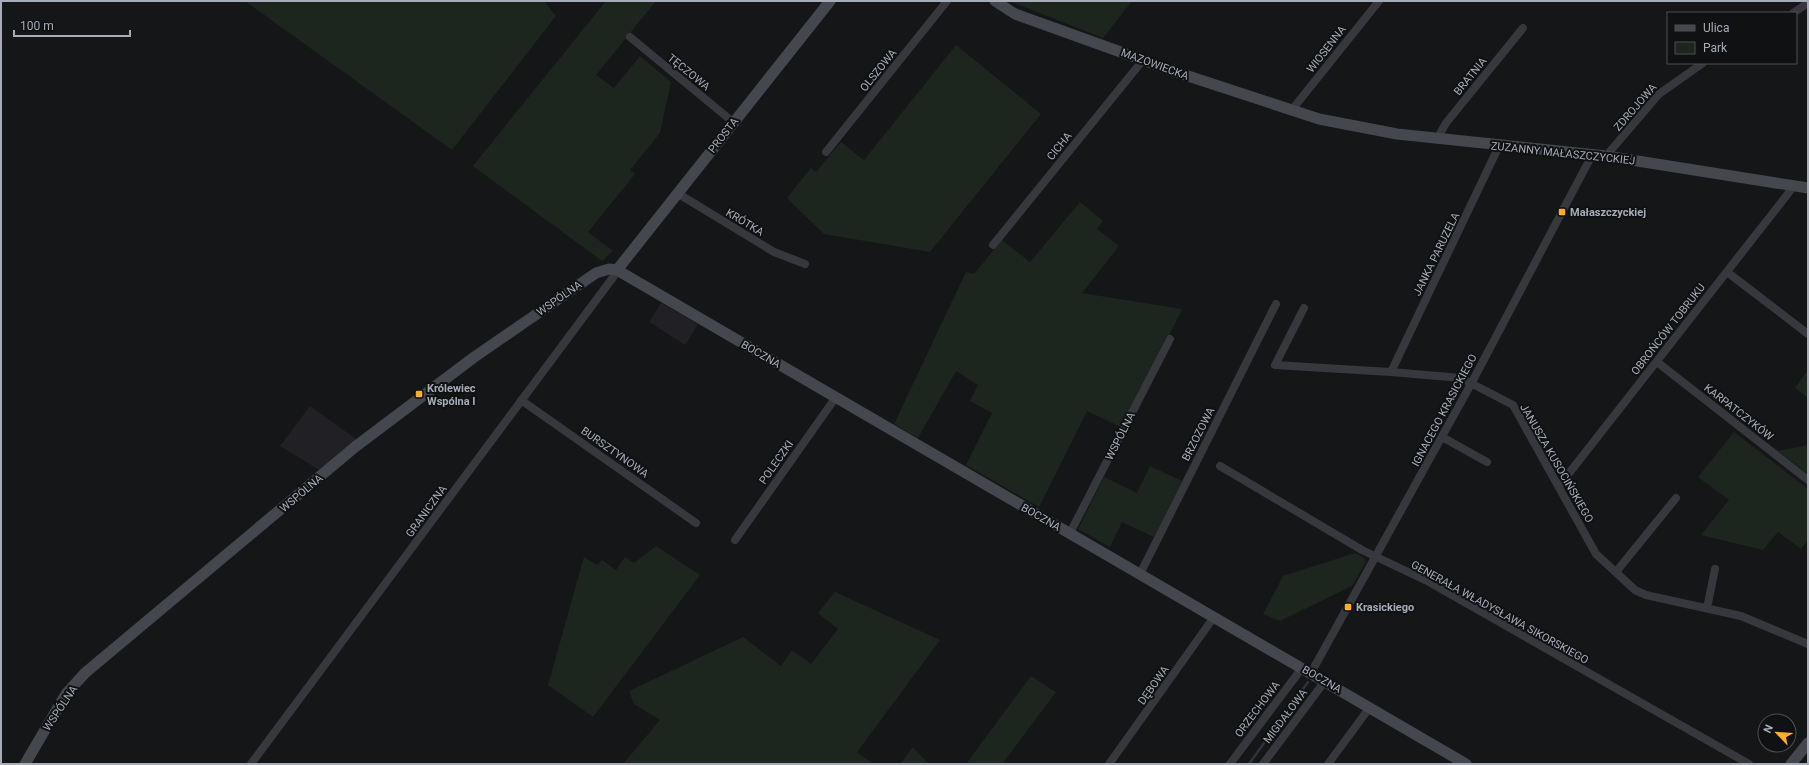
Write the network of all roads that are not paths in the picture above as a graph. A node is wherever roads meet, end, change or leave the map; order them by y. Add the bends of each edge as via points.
1 (830, 1) edge
2 (947, 1) edge
3 (995, 1) edge
4 (1379, 1) edge
5 (1808, 3) edge
6 (1794, 12) edge
7 (1523, 28) dead end
8 (630, 37) dead end
9 (1143, 60) junction
10 (1702, 64) edge
11 (1291, 111) junction
12 (1319, 119) joint
13 (733, 122) junction
14 (1437, 139) junction
15 (1499, 146) junction
16 (826, 152) dead end
17 (1592, 155) junction
18 (1606, 156) junction
19 (1794, 186) junction
20 (1808, 188) edge
21 (677, 194) junction
22 (992, 245) dead end
23 (805, 264) dead end
24 (616, 270) junction
25 (1727, 272) junction
26 (1276, 304) dead end
27 (1304, 308) dead end
28 (1808, 334) edge
29 (1170, 339) dead end
30 (1657, 362) junction
31 (1391, 372) junction
32 (1470, 384) junction
33 (836, 397) junction
34 (521, 400) junction
35 (1442, 437) junction
36 (1487, 462) dead end
37 (1220, 466) dead end
38 (1808, 480) edge
39 (1559, 486) junction
40 (1676, 498) dead end
41 (696, 523) dead end
42 (1070, 533) junction
43 (735, 540) dead end
44 (1375, 557) junction
45 (1715, 569) dead end
46 (1616, 572) junction
47 (1140, 574) junction
48 (1707, 608) junction
49 (1214, 617) junction
50 (1808, 644) edge
51 (1307, 670) junction
52 (1325, 681) junction
53 (1370, 708) junction
54 (1808, 743) edge
55 (255, 763) edge
56 (25, 764) edge
57 (1109, 764) edge
58 (1230, 764) edge
59 (1263, 764) edge
60 (1328, 764) edge
61 (1466, 764) edge
62 (1749, 764) edge
63 (1791, 764) edge

1 - 13 street, PROSTA
2 - 16 street, OLSZOWA
3 - 9 street, MAZOWIECKA via 1015,14
4 - 11 street, WIOSENNA
5 - 6 street
7 - 14 street, BRATNIA via 1446,123
8 - 13 street, TĘCZOWA
9 - 11 street, MAZOWIECKA
9 - 22 street, CICHA
10 - 18 street, ZDROJOWA via 1658,94
11 - 12 street, MAZOWIECKA
12 - 14 street, ZUZANNY MAŁASZCZYCKIEJ
13 - 21 street, PROSTA
14 - 15 street, ZUZANNY MAŁASZCZYCKIEJ
15 - 17 street, ZUZANNY MAŁASZCZYCKIEJ
15 - 31 street, JANKA PARUZELA
17 - 18 street, ZUZANNY MAŁASZCZYCKIEJ
17 - 32 street, IGNACEGO KRASICKIEGO
18 - 19 street, ZUZANNY MAŁASZCZYCKIEJ
19 - 20 street, ZUZANNY MAŁASZCZYCKIEJ
19 - 25 street, OBROŃCÓW TOBRUKU
21 - 23 street, KRÓTKA via 774,252
21 - 24 street, PROSTA
24 - 33 street, BOCZNA
24 - 34 street, GRANICZNA
24 - 56 street, WSPÓLNA via 609,269 596,273 466,363 355,447 85,673 66,694
25 - 28 street
25 - 30 street, OBROŃCÓW TOBRUKU
26 - 47 street, BRZOZOWA
27 - 31 street, JANUSZA KUSOCIŃSKIEGO via 1274,365
29 - 42 street, WSPÓLNA
30 - 38 street, KARPATCZYKÓW
30 - 39 street, OBROŃCÓW TOBRUKU
31 - 32 street, JANUSZA KUSOCIŃSKIEGO via 1461,378
32 - 35 street, IGNACEGO KRASICKIEGO
32 - 39 street, JANUSZA KUSOCIŃSKIEGO via 1513,406 1533,445
33 - 42 street, BOCZNA
33 - 43 street, POLECZKI
34 - 41 street, BURSZTYNOWA
34 - 55 street, GRANICZNA
35 - 36 street
35 - 44 street, IGNACEGO KRASICKIEGO
37 - 44 street, GENERAŁA WŁADYSŁAWA SIKORSKIEGO
39 - 46 street, JANUSZA KUSOCIŃSKIEGO via 1596,554
40 - 46 street
42 - 47 street, BOCZNA
44 - 51 street, IGNACEGO KRASICKIEGO
44 - 62 street, GENERAŁA WŁADYSŁAWA SIKORSKIEGO via 1428,582
45 - 48 street
46 - 48 street, JANUSZA KUSOCIŃSKIEGO via 1636,590 1646,595
47 - 49 street, BOCZNA
48 - 50 street, JANUSZA KUSOCIŃSKIEGO via 1741,616
49 - 51 street, BOCZNA
49 - 57 street, DĘBOWA
51 - 52 street, BOCZNA
51 - 58 street, ORZECHOWA
52 - 53 street, BOCZNA
52 - 59 street, MIGDAŁOWA
53 - 60 street
53 - 61 street, BOCZNA
54 - 63 street

